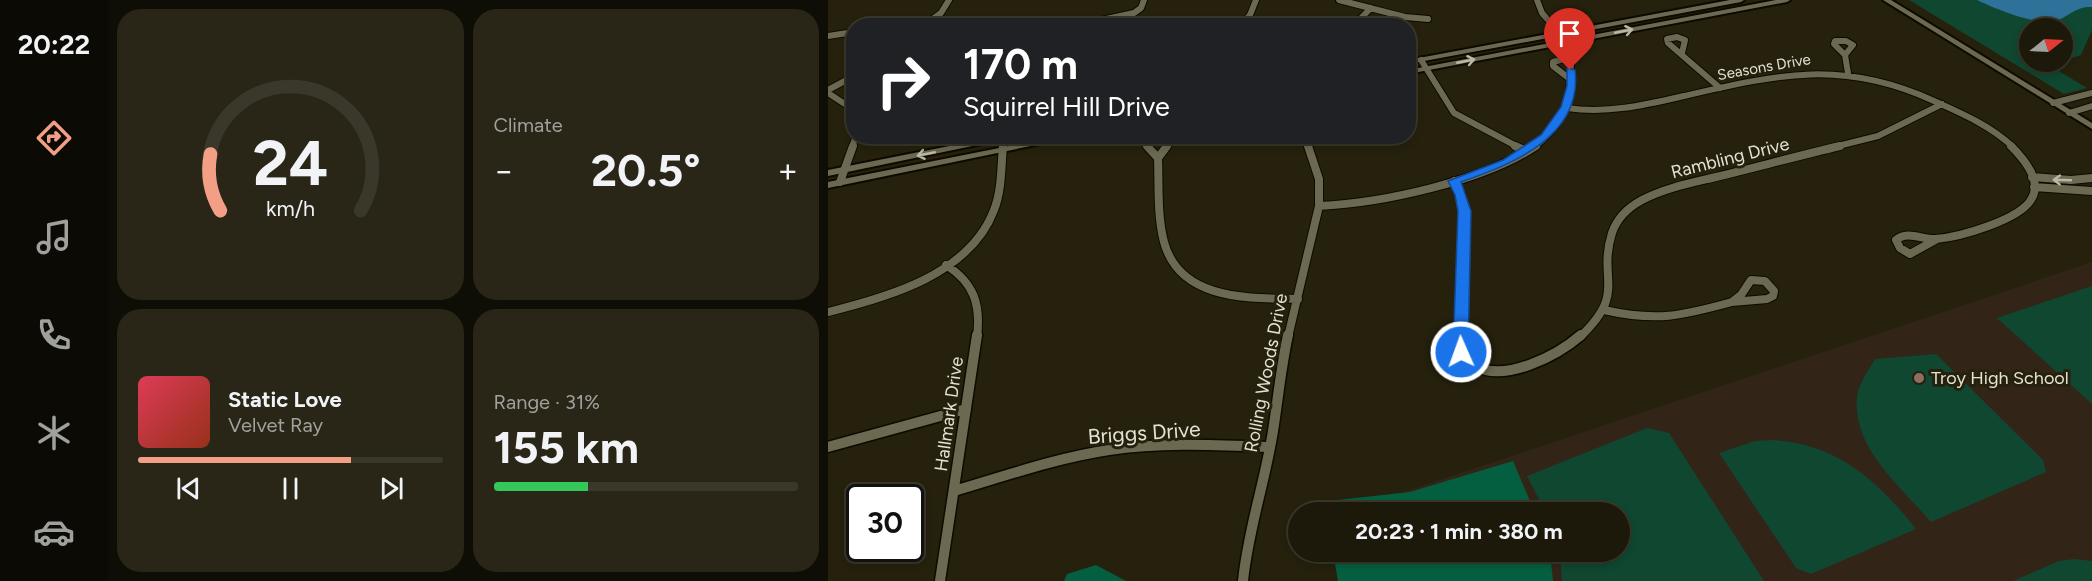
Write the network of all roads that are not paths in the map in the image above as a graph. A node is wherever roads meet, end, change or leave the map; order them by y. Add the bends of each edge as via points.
1 (948, 0) edge
2 (954, 0) edge
3 (1144, 0) edge
4 (1256, 0) edge
5 (1339, 0) edge
6 (1537, 0) edge
7 (1741, 0) edge
8 (1786, 0) edge
9 (1886, 0) edge
10 (1779, 1) edge
11 (1371, 8) junction
12 (934, 18) edge
13 (1111, 18) edge
14 (1248, 18) edge
15 (1361, 18) edge
16 (1428, 19) dead end
17 (846, 33) edge
18 (1560, 34) junction
19 (828, 36) edge
20 (1567, 42) junction
21 (1682, 53) dead end
22 (1845, 55) dead end
23 (1421, 60) junction
24 (1416, 61) edge
25 (1426, 69) junction
26 (1416, 71) edge
27 (1848, 73) junction
28 (1572, 80) dead end
29 (846, 81) edge
30 (1720, 88) junction
31 (828, 91) edge
32 (2092, 93) edge
33 (2053, 103) junction
34 (846, 104) edge
35 (1942, 104) junction
36 (2092, 106) edge
37 (1567, 108) junction
38 (2070, 113) junction
39 (2092, 127) edge
40 (853, 144) edge
41 (978, 144) edge
42 (1004, 144) edge
43 (1034, 144) edge
44 (1308, 144) edge
45 (1003, 150) junction
46 (1526, 151) junction
47 (1158, 158) dead end
48 (844, 170) junction
49 (828, 173) edge
50 (2032, 177) junction
51 (2092, 178) edge
52 (1454, 181) junction
53 (840, 182) junction
54 (828, 185) edge
55 (2034, 187) junction
56 (2092, 191) edge
57 (1319, 206) junction
58 (1937, 239) dead end
59 (946, 265) junction
60 (1298, 298) junction
61 (1732, 302) junction
62 (1604, 310) junction
63 (828, 312) edge
64 (966, 409) junction
65 (828, 447) edge
66 (1269, 447) junction
67 (954, 491) junction
68 (940, 581) edge
69 (1243, 581) edge

1 - 2 street
1 - 12 street
3 - 13 street via 1134,13
4 - 14 street
5 - 11 street
6 - 18 street via 1542,13
7 - 18 main road
8 - 10 main road
9 - 33 main road
20 -> 10 main road
11 - 15 street
11 - 16 street
17 - 19 street
18 - 20 street
18 - 23 main road
25 -> 20 main road
21 - 30 street
22 - 27 street
23 - 24 main road
23 - 25 street
25 - 26 main road
25 - 46 street via 1459,117
27 - 30 street, Seasons Drive via 1793,72
27 - 35 street, Seasons Drive via 1898,84
28 - 37 street
29 - 31 street
30 - 37 street, Seasons Drive via 1614,111
31 - 34 street
32 - 33 street
33 - 38 main road
35 - 50 street, Seasons Drive via 2006,141 2023,159
35 - 62 street, Rambling Drive via 1884,134 1661,191 1638,202 1623,213 1613,229 1609,250 1611,290
36 - 38 street
37 - 46 street via 1551,132
38 - 39 main road
40 - 48 street
41 -> 48 main road
42 - 45 street
43 - 45 main road
44 - 57 street, Rolling Woods Drive via 1319,179
45 - 53 main road
45 - 59 street via 997,203 991,219 979,237
46 - 52 street via 1496,168
47 - 60 street via 1167,250 1179,270 1202,287 1223,294
48 - 49 main road
48 - 53 street
51 -> 50 street
50 - 55 street, Seasons Drive
52 - 57 street via 1360,202
52 - 62 street via 1464,211 1459,345 1469,363 1498,372 1548,357 1579,340
53 - 54 main road
55 - 56 street
55 - 58 street via 2028,204 2016,213
57 - 60 street, Rolling Woods Drive
59 - 63 street via 888,296
59 - 64 street, Hallmark Drive via 970,283 980,309
60 - 66 street, Rolling Woods Drive via 1279,374
61 - 61 street via 1767,299 1774,291 1765,281 1752,280
61 - 62 street via 1664,318
64 - 65 street
64 - 67 street, Hallmark Drive
66 - 67 street, Briggs Drive via 1168,445 1108,450
66 - 69 street, Rolling Woods Drive via 1246,547
67 - 68 street, Hallmark Drive

